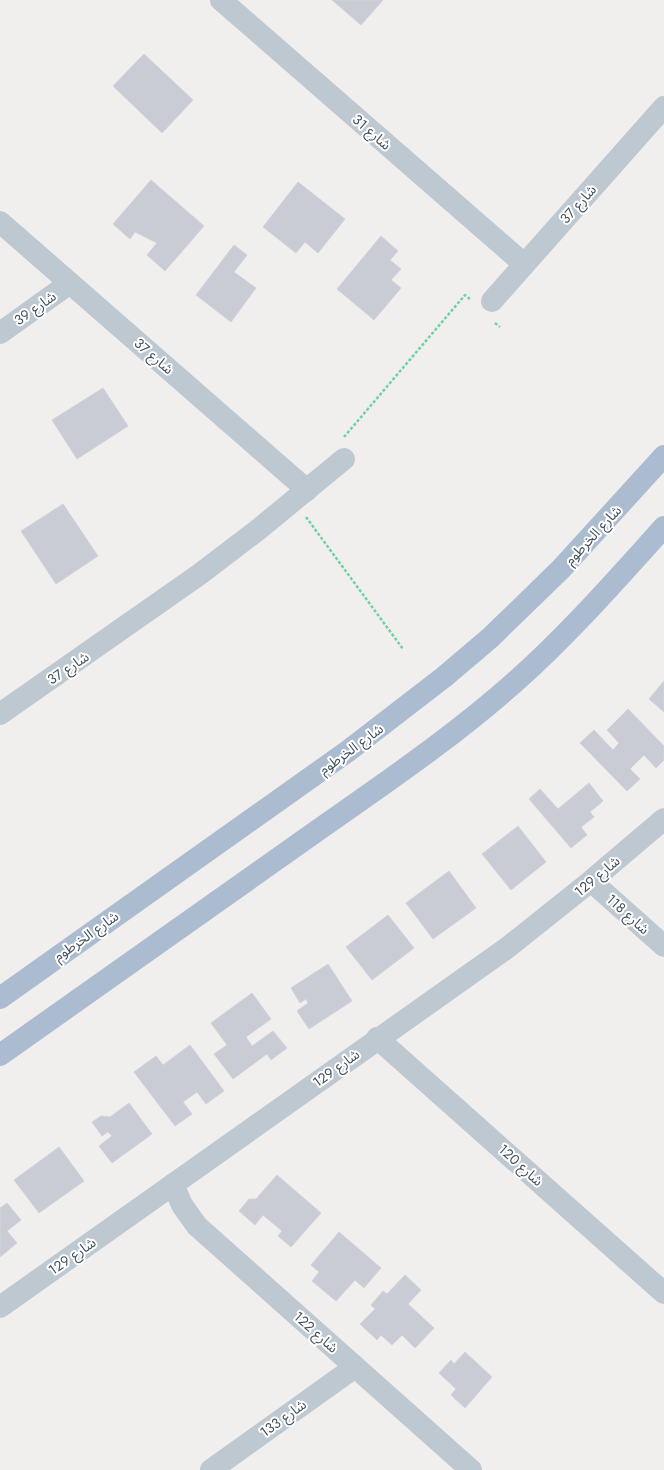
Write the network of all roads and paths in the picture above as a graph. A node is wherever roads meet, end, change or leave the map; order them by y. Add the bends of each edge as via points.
1 (221, 0) edge
2 (664, 107) edge
3 (0, 222) edge
4 (524, 264) junction
5 (70, 283) junction
6 (487, 309) junction
7 (500, 327) dead end
8 (0, 333) edge
9 (343, 449) joint
10 (664, 456) edge
11 (301, 496) junction
12 (664, 527) edge
13 (403, 649) dead end
14 (0, 714) edge
15 (664, 820) edge
16 (591, 881) junction
17 (664, 946) edge
18 (0, 998) edge
19 (377, 1038) junction
20 (0, 1055) edge
21 (173, 1184) junction
22 (664, 1293) edge
23 (0, 1307) edge
24 (355, 1367) junction
25 (211, 1470) edge
26 (471, 1470) edge

1 - 4 street, شارع 31
2 - 4 street, شارع 37
3 - 5 street, شارع 37
4 - 6 street, شارع 37
5 - 8 street, شارع 39
5 - 11 street, شارع 37
6 - 7 path
6 - 9 path via 465,295
9 - 11 street, شارع 37
10 - 18 main road, شارع الخرطوم via 561,569 490,638 444,677 348,751
11 - 13 path
11 - 14 street, شارع 37 via 176,592
12 - 20 main road via 602,597 560,639 517,681 471,719 396,777
15 - 16 street, شارع 129
16 - 17 street, شارع 118
16 - 19 street, شارع 129 via 507,948
19 - 21 street, شارع 129
19 - 22 street, شارع 120
21 - 23 street, شارع 129
21 - 24 street, شارع 122 via 182,1205 197,1226
24 - 25 street, شارع 133
24 - 26 street, شارع 122

